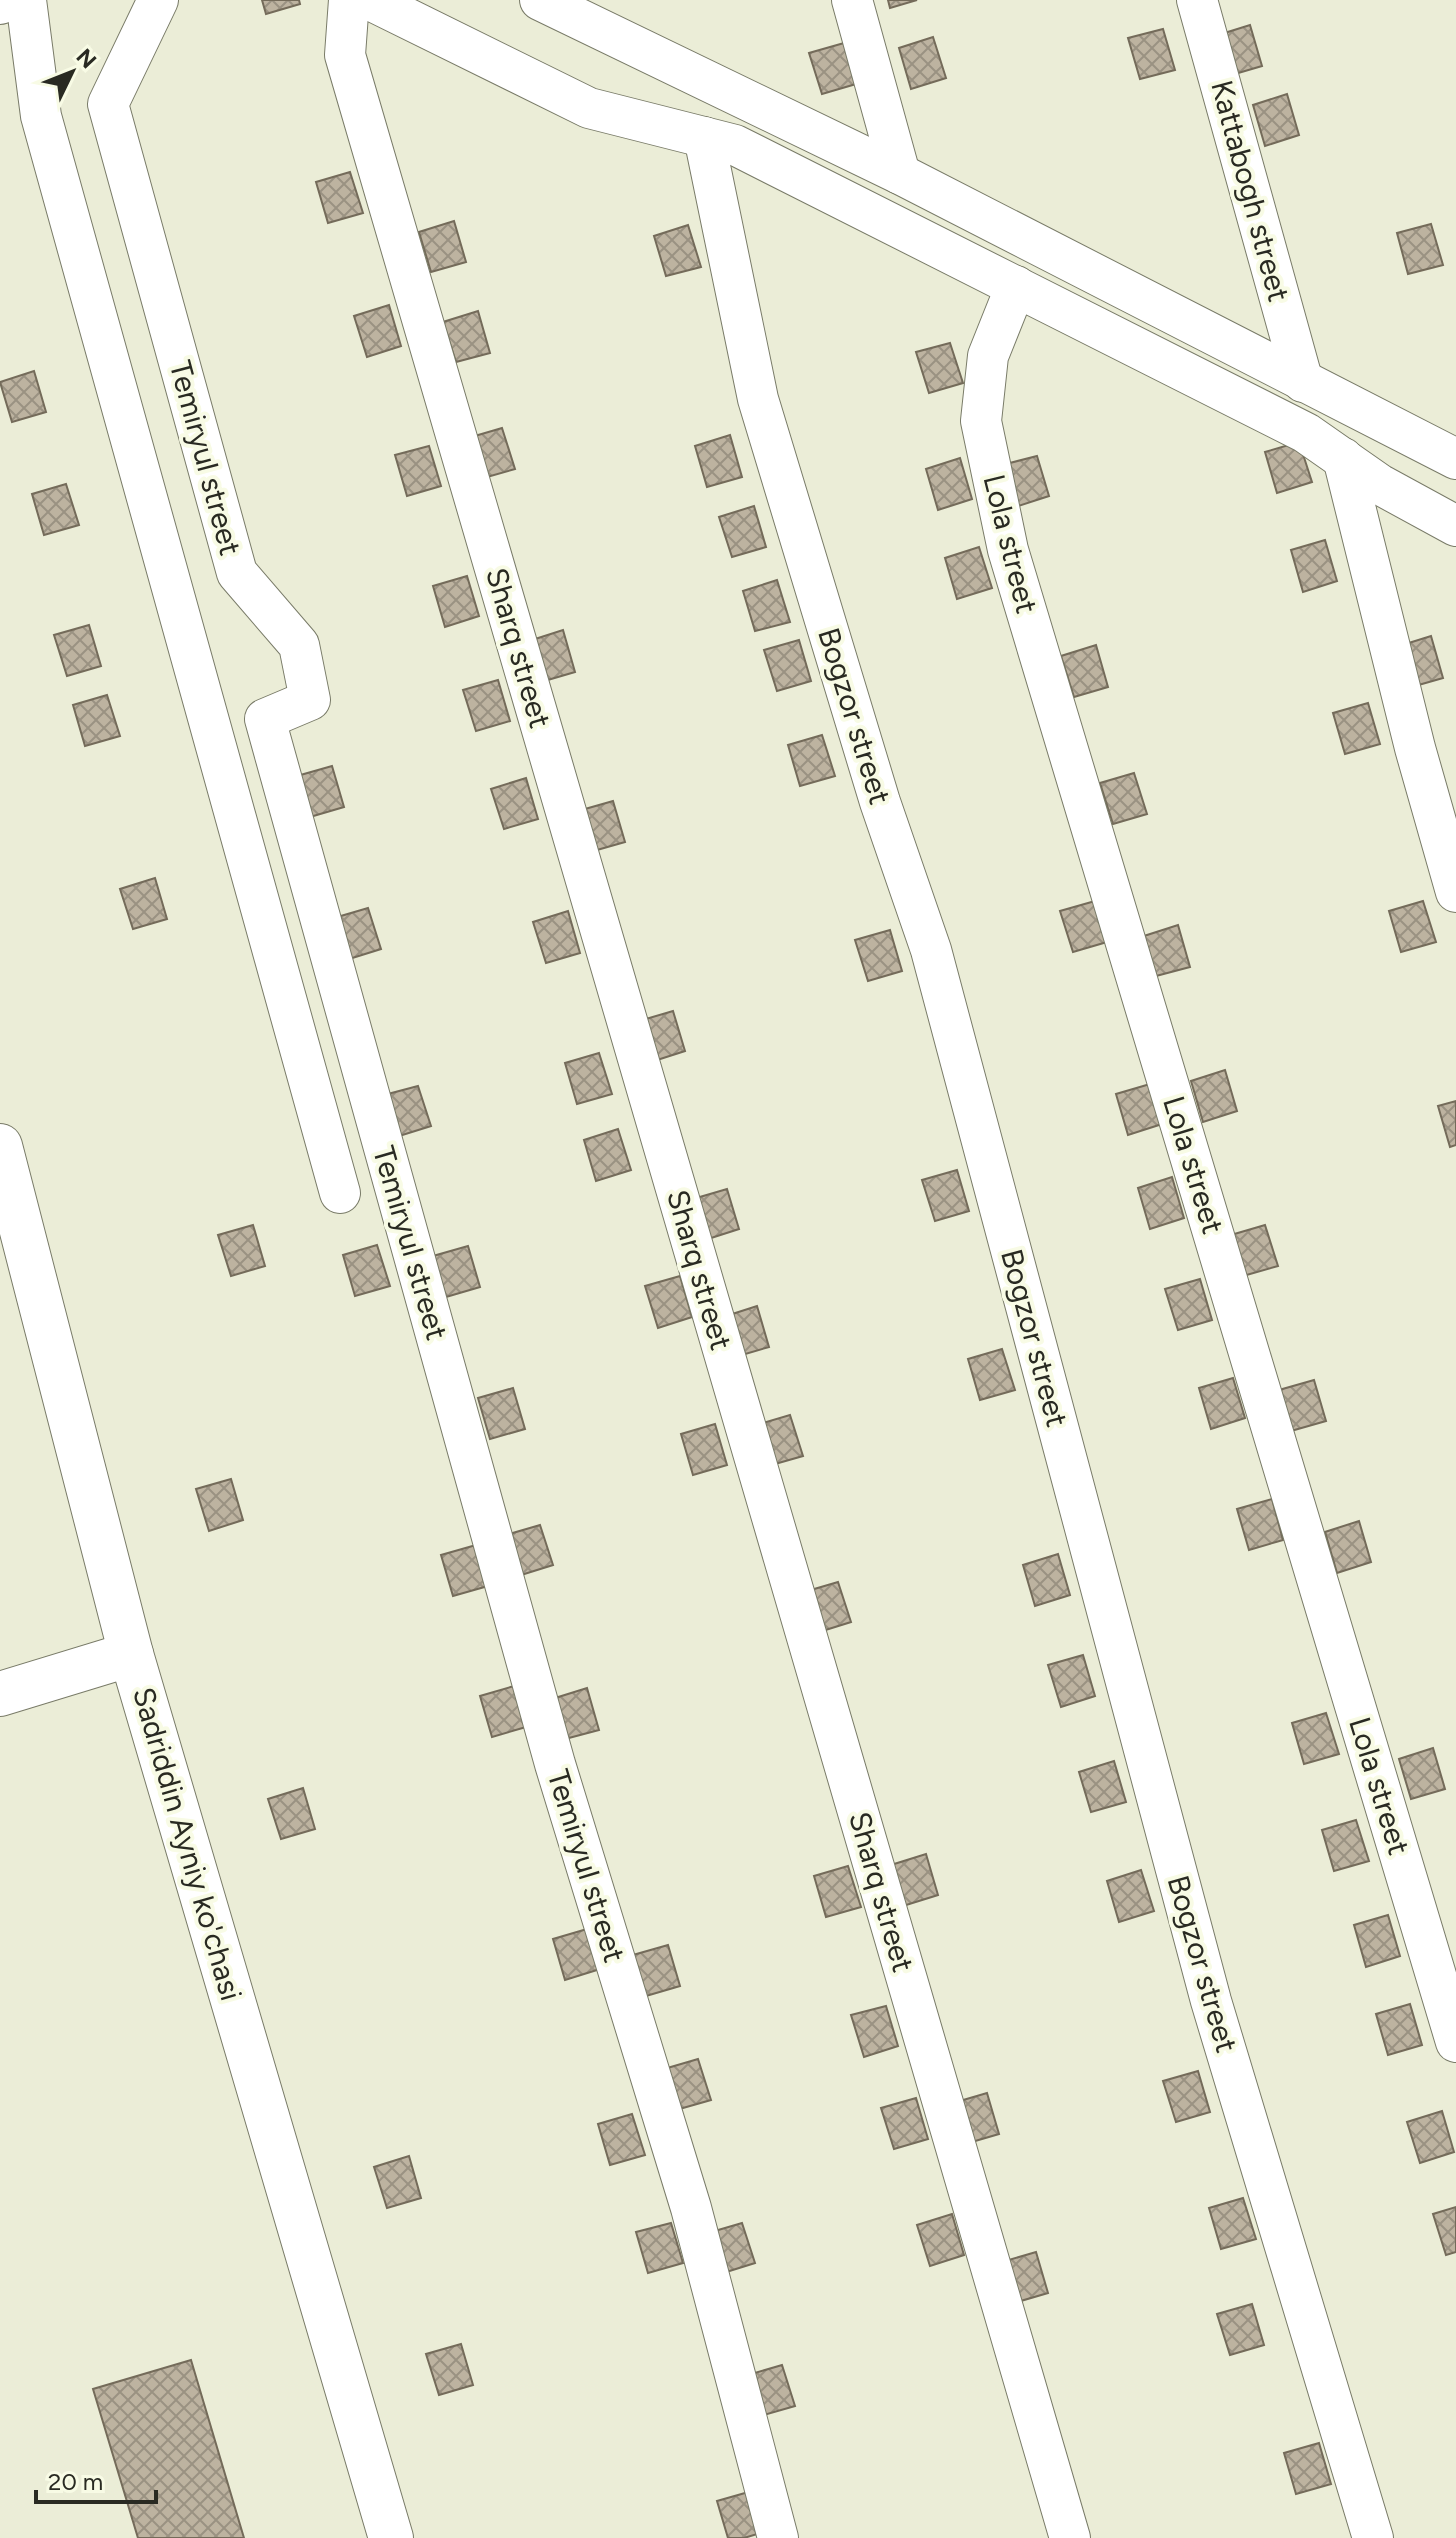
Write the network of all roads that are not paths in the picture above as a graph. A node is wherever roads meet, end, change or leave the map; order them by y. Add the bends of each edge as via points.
1 (26, 0) edge
2 (158, 0) edge
3 (349, 0) edge
4 (370, 0) edge
5 (540, 0) edge
6 (852, 0) edge
7 (1197, 0) edge
8 (704, 137) junction
9 (900, 174) junction
10 (1016, 286) junction
11 (1303, 382) junction
12 (1343, 458) junction
13 (1456, 459) edge
14 (1456, 526) edge
15 (1456, 892) edge
16 (0, 1146) edge
17 (340, 1193) dead end
18 (131, 1654) junction
19 (0, 1694) edge
20 (1456, 2042) edge
21 (391, 2538) edge
22 (778, 2538) edge
23 (1070, 2538) edge
24 (1373, 2538) edge

1 - 17 street via 41,116
2 - 22 street, Temiryul street via 108,104 237,573 299,645 310,700 265,719 555,1764 691,2208
3 - 23 street, Sharq street via 345,55
4 - 8 street via 589,108
5 - 9 street
6 - 9 street
7 - 11 street, Kattabogh street
8 - 10 street via 735,145
8 - 24 street, Bogzor street via 758,399 880,802 931,950 1211,2001
9 - 11 street
10 - 12 street via 1306,433
10 - 20 street, Lola street via 988,356 981,421 1008,550
11 - 13 street
12 - 14 street
12 - 15 street
16 - 18 street, Sadriddin Ayniy ko'chasi
18 - 19 street
18 - 21 street, Sadriddin Ayniy ko'chasi

